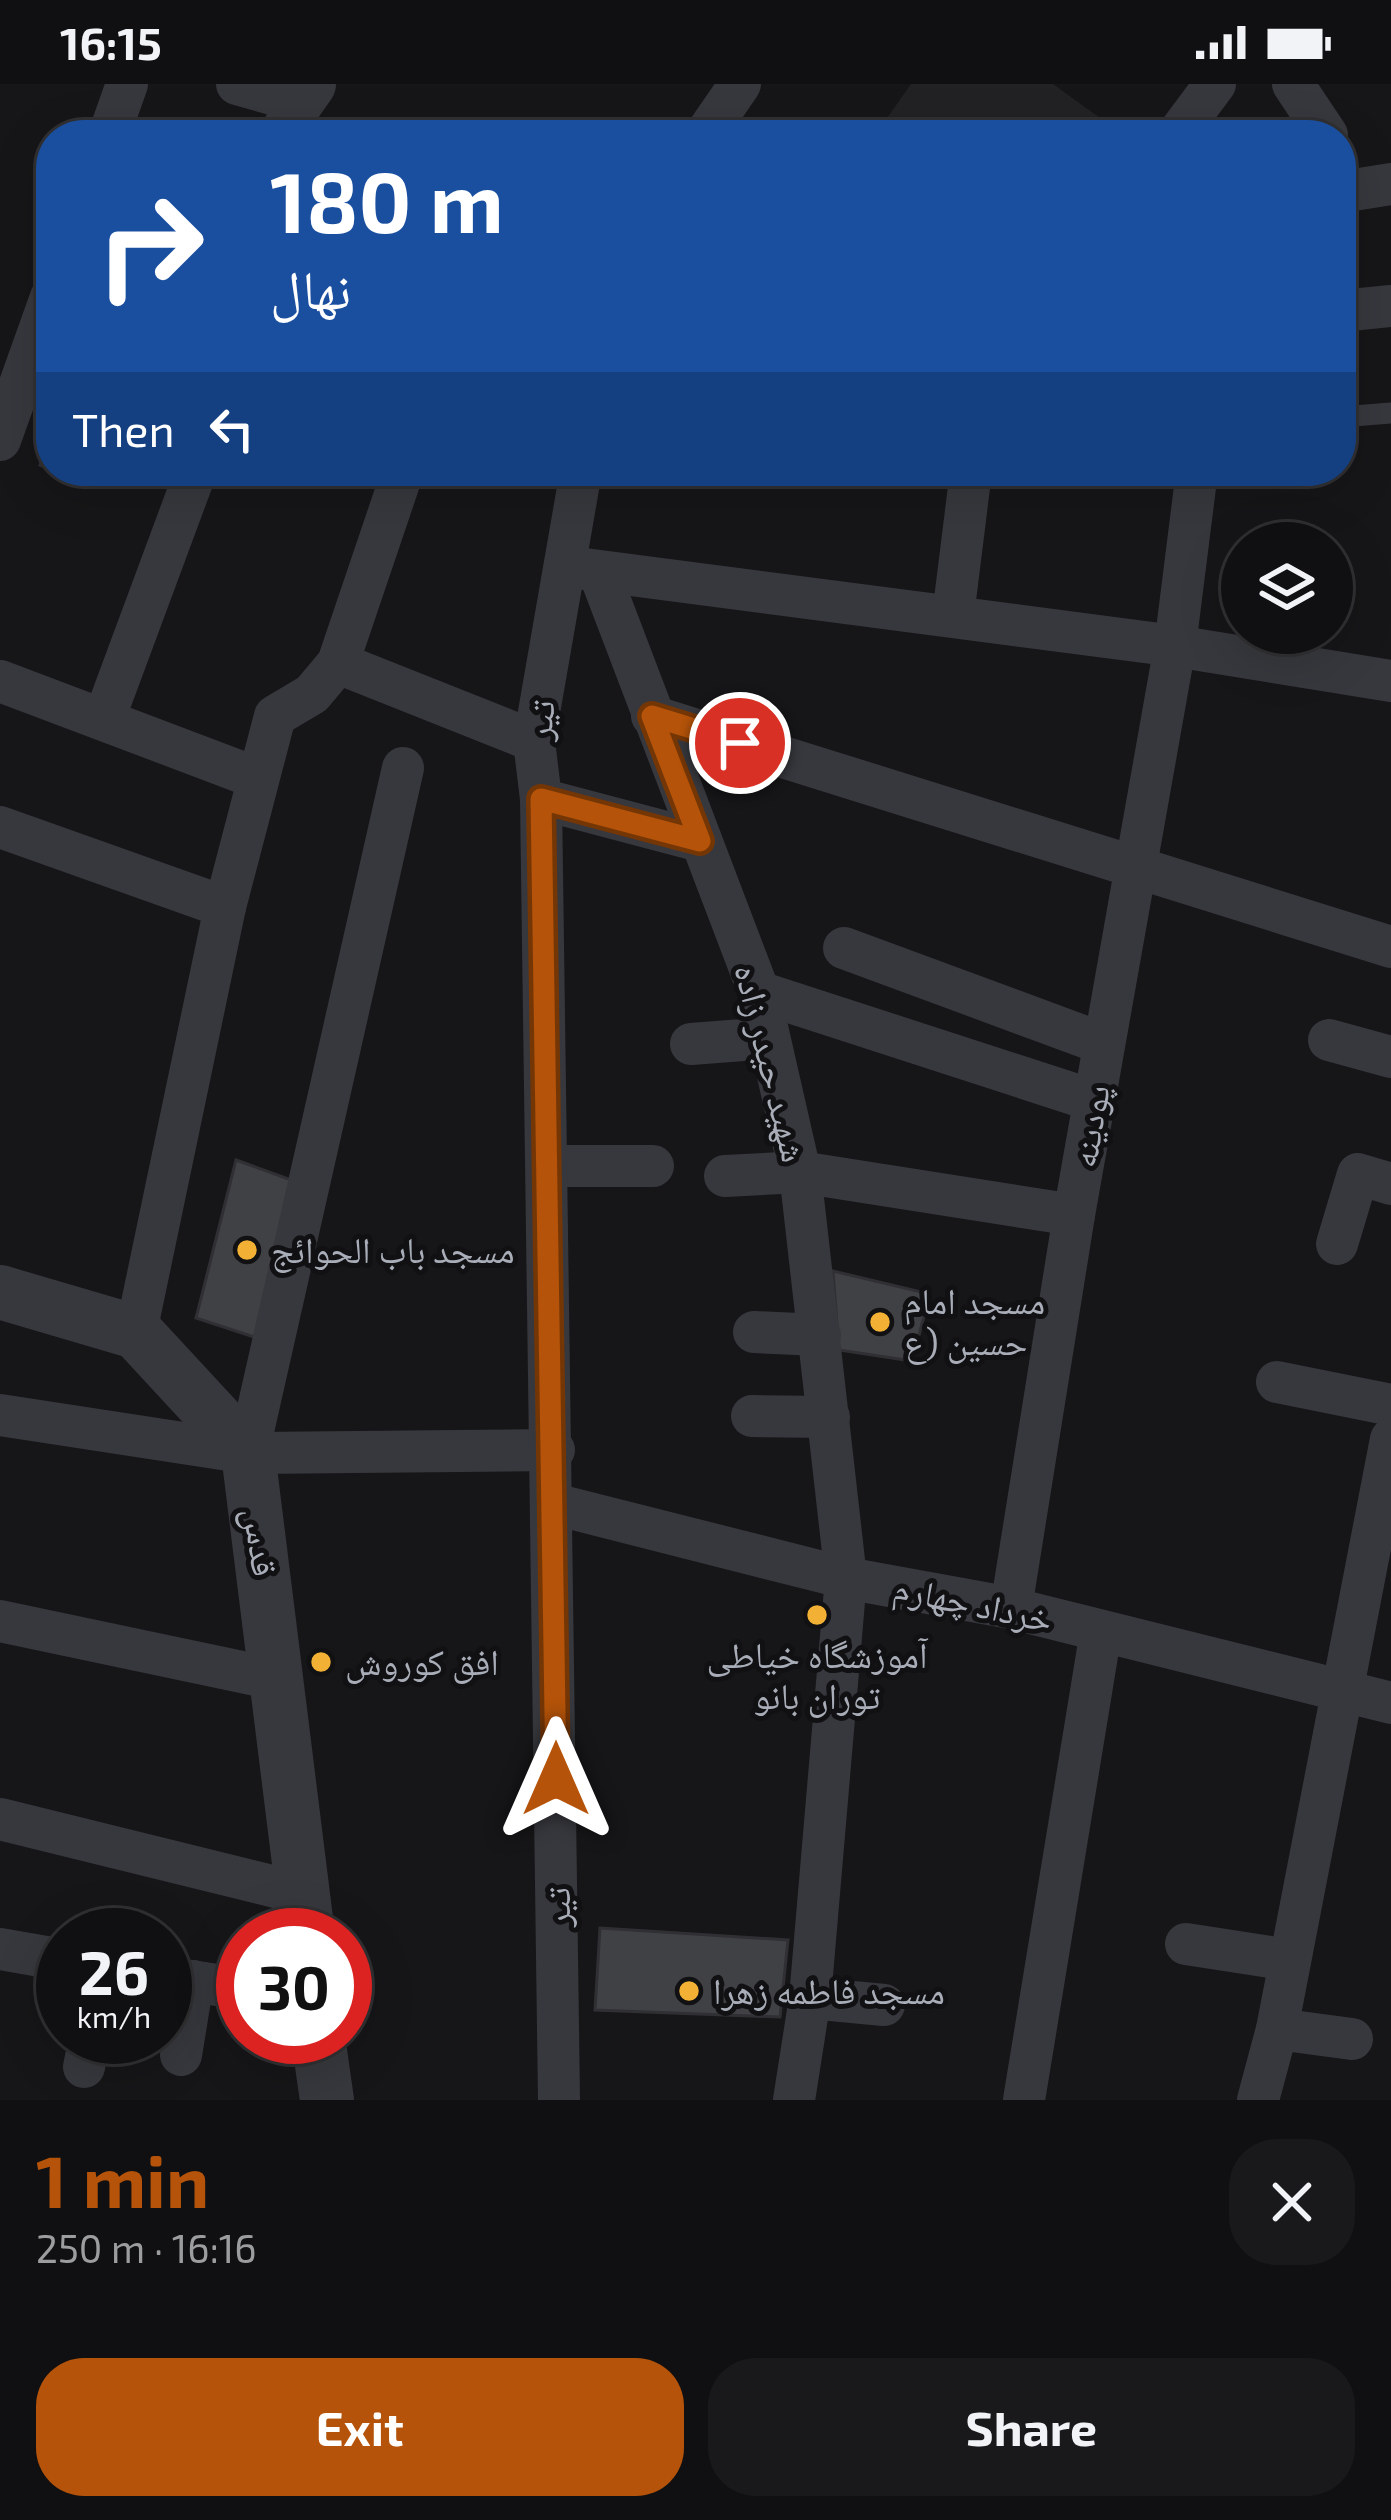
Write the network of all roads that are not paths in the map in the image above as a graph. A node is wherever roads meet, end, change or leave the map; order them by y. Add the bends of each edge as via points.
1 (127, 84) edge
2 (236, 84) edge
3 (740, 84) edge
4 (1216, 84) edge
5 (1293, 84) edge
6 (296, 107) edge
7 (114, 120) edge
8 (715, 120) edge
9 (1188, 120) edge
10 (1317, 120) edge
11 (1391, 306) edge
12 (1356, 310) edge
13 (36, 339) edge
14 (1391, 413) edge
15 (1356, 416) edge
16 (0, 440) edge
17 (190, 486) edge
18 (397, 486) edge
19 (581, 486) edge
20 (969, 486) edge
21 (1195, 486) edge
22 (582, 569) junction
23 (953, 616) junction
24 (1175, 646) junction
25 (1390, 671) edge
26 (325, 678) junction
27 (0, 681) edge
28 (652, 716) junction
29 (104, 719) junction
30 (534, 741) junction
31 (403, 768) dead end
32 (256, 778) junction
33 (541, 799) junction
34 (0, 827) edge
35 (700, 841) junction
36 (1138, 867) junction
37 (225, 907) junction
38 (1391, 947) edge
39 (844, 948) dead end
40 (759, 992) junction
41 (768, 1039) junction
42 (1329, 1040) dead end
43 (691, 1044) dead end
44 (1104, 1044) junction
45 (1391, 1057) edge
46 (1095, 1101) junction
47 (550, 1166) junction
48 (653, 1166) dead end
49 (800, 1172) junction
50 (725, 1176) dead end
51 (1391, 1184) edge
52 (1074, 1215) junction
53 (1337, 1244) dead end
54 (0, 1292) edge
55 (136, 1332) junction
56 (754, 1332) dead end
57 (820, 1335) junction
58 (1277, 1382) dead end
59 (1391, 1406) edge
60 (0, 1415) edge
61 (752, 1416) dead end
62 (829, 1417) junction
63 (1391, 1439) edge
64 (554, 1450) junction
65 (248, 1454) junction
66 (1385, 1490) edge
67 (554, 1504) junction
68 (846, 1578) junction
69 (1011, 1608) junction
70 (0, 1621) edge
71 (1101, 1631) junction
72 (280, 1680) junction
73 (1339, 1689) junction
74 (1391, 1703) edge
75 (0, 1819) edge
76 (284, 1908) edge
77 (305, 1908) edge
78 (1186, 1944) dead end
79 (0, 1949) edge
80 (36, 1955) edge
81 (1290, 1960) junction
82 (810, 1998) junction
83 (884, 2005) dead end
84 (1277, 2030) junction
85 (1352, 2039) dead end
86 (321, 2064) edge
87 (326, 2100) edge
88 (559, 2100) edge
89 (794, 2100) edge
90 (1024, 2100) edge
91 (1258, 2100) edge

1 - 7 street
2 - 6 street
3 - 8 street
4 - 9 street
5 - 10 street
11 - 12 street
13 - 16 street
14 - 15 lane
17 - 29 street
18 - 26 street
19 - 22 street, تیر
20 - 23 street
21 - 24 street, پودینه
22 - 23 street
22 - 28 street, شهید حیدر زاده
22 - 30 street, تیر
23 - 24 street
24 - 25 street
24 - 36 street, پودینه
26 - 30 street
26 - 32 street via 275,716
27 - 29 street
28 - 35 street, شهید حیدر زاده
28 - 36 street
29 - 32 street
30 - 33 street, تیر
31 - 65 street
32 - 37 street
33 - 35 street
33 - 47 street, تیر
34 - 37 street
35 - 40 street, شهید حیدر زاده
36 - 38 street
36 - 44 street, پودینه
37 - 55 street
39 - 44 street
40 - 41 street, شهید حیدر زاده
40 - 46 street
41 - 43 street
41 - 49 street, شهید حیدر زاده
42 - 45 street
44 - 46 street, پودینه
46 - 52 street, پودینه
47 - 48 street
47 - 64 street, تیر
49 - 50 street
49 - 52 street
49 - 57 street, شهید حیدر زاده
51 - 53 street via 1358,1174
52 - 69 street, پودینه
54 - 55 street
55 - 65 street
56 - 57 street
57 - 62 street, شهید حیدر زاده
58 - 59 street
60 - 65 street
61 - 62 street
62 - 68 street, شهید حیدر زاده
63 - 66 street
64 - 65 street
64 - 67 street, تیر
65 - 72 street, قدس
66 - 73 street
67 - 68 street, خرداد چهارم
67 - 88 street, تیر
68 - 69 street, خرداد چهارم
68 - 82 street, شهید حیدر زاده
69 - 71 street, خرداد چهارم
70 - 72 street
71 - 73 street, خرداد چهارم
71 - 90 street
72 - 77 street, قدس
73 - 74 street, خرداد چهارم
73 - 81 street
75 - 76 street
78 - 81 street
79 - 80 street
81 - 84 street
82 - 83 street
82 - 89 street, شهید حیدر زاده
84 - 85 street
84 - 91 street
86 - 87 street

